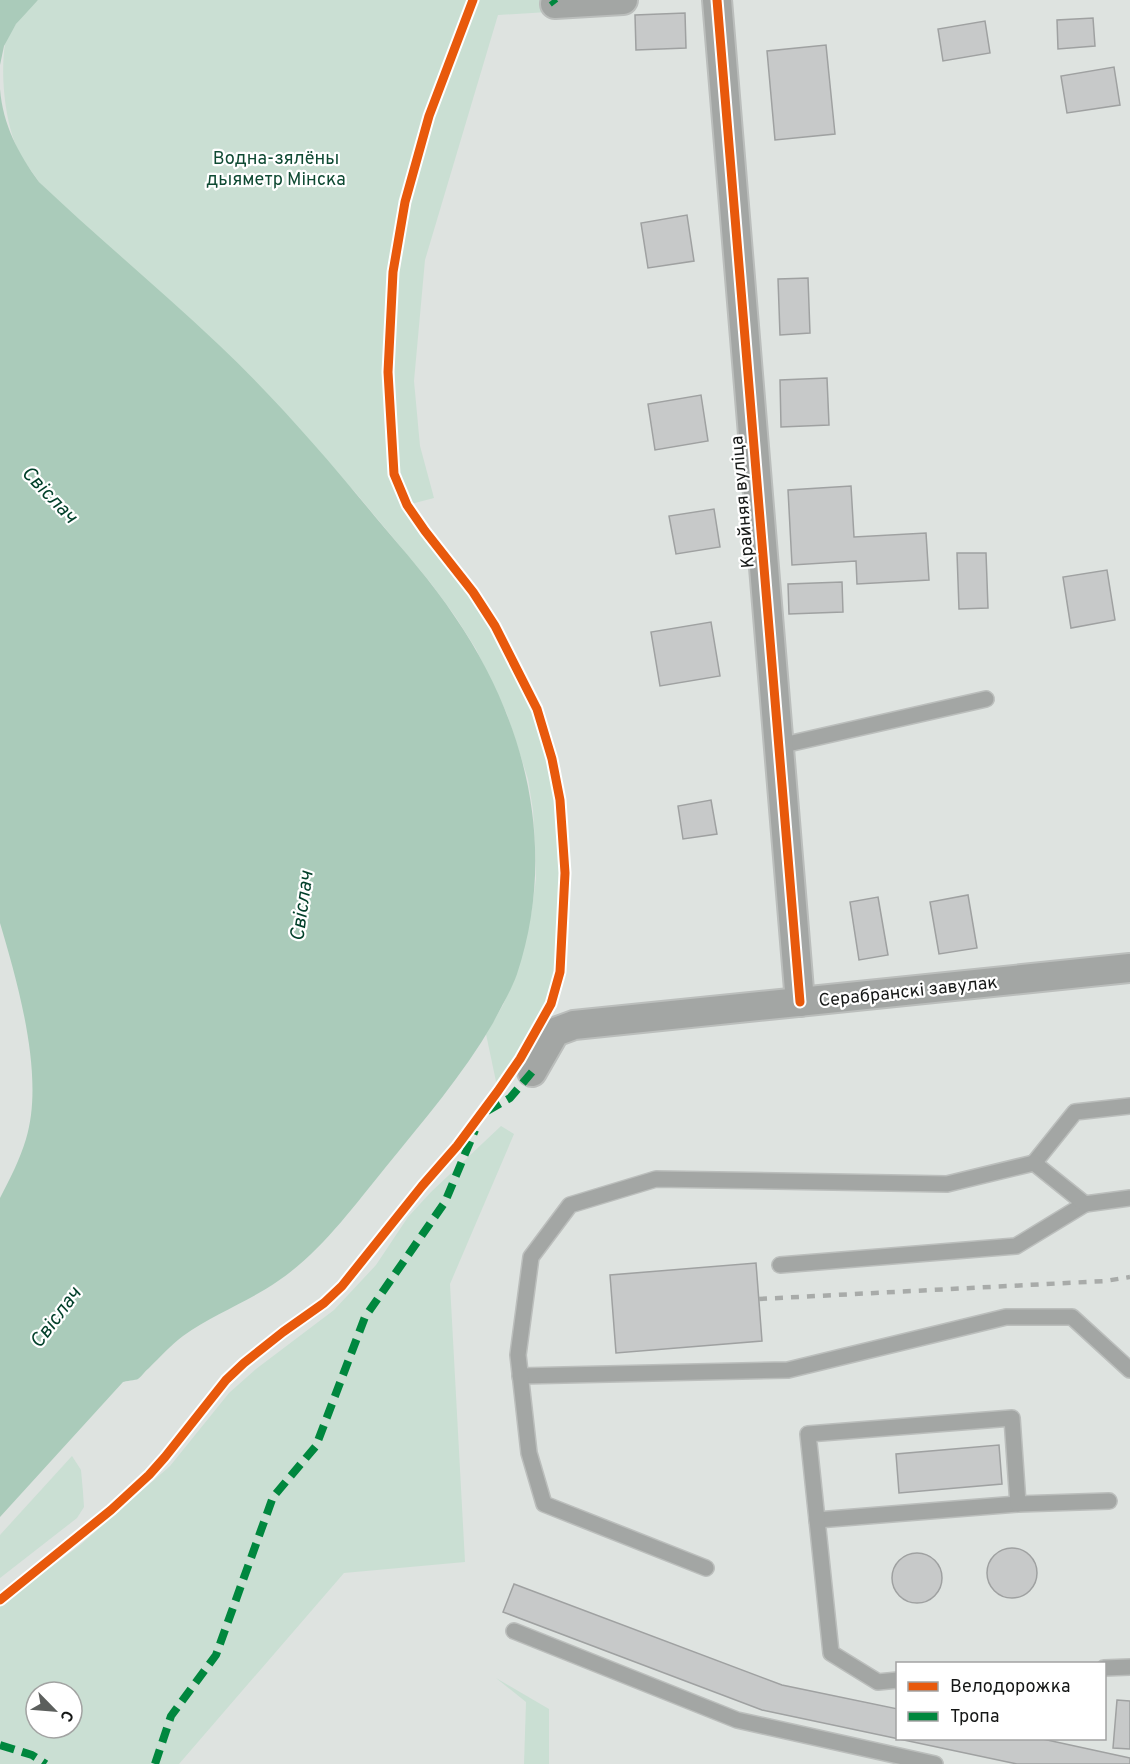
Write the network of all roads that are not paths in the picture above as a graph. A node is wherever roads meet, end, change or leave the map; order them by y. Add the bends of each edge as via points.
1 (623, 0) edge
2 (717, 0) edge
3 (555, 4) dead end
4 (986, 699) dead end
5 (779, 746) junction
6 (1130, 968) edge
7 (800, 1002) junction
8 (532, 1072) dead end
9 (1130, 1106) edge
10 (1034, 1163) junction
11 (1130, 1198) edge
12 (1085, 1204) junction
13 (780, 1265) dead end
14 (1130, 1370) edge
15 (520, 1376) junction
16 (1109, 1501) dead end
17 (1018, 1504) junction
18 (817, 1520) junction
19 (706, 1568) dead end
20 (514, 1631) dead end
21 (1130, 1666) edge
22 (1106, 1668) edge
23 (896, 1680) edge
24 (935, 1764) edge

1 - 3 street
2 - 5 street, Крайняя вуліца
4 - 5 lane
5 - 7 street, Крайняя вуліца
6 - 7 street, Серабранскі завулак
7 - 8 street, Серабранскі завулак via 574,1025 555,1032
9 - 10 lane via 1076,1112
10 - 12 lane
10 - 15 lane via 947,1184 656,1179 570,1205 531,1257 518,1355
11 - 12 lane
12 - 13 lane via 1016,1246
14 - 15 lane via 1072,1317 1006,1317 788,1370
15 - 19 lane via 529,1453 544,1504
16 - 17 lane
17 - 18 lane
17 - 18 lane via 1012,1418 808,1434
18 - 23 lane via 831,1653 878,1682
20 - 24 lane via 737,1720
21 - 22 lane

